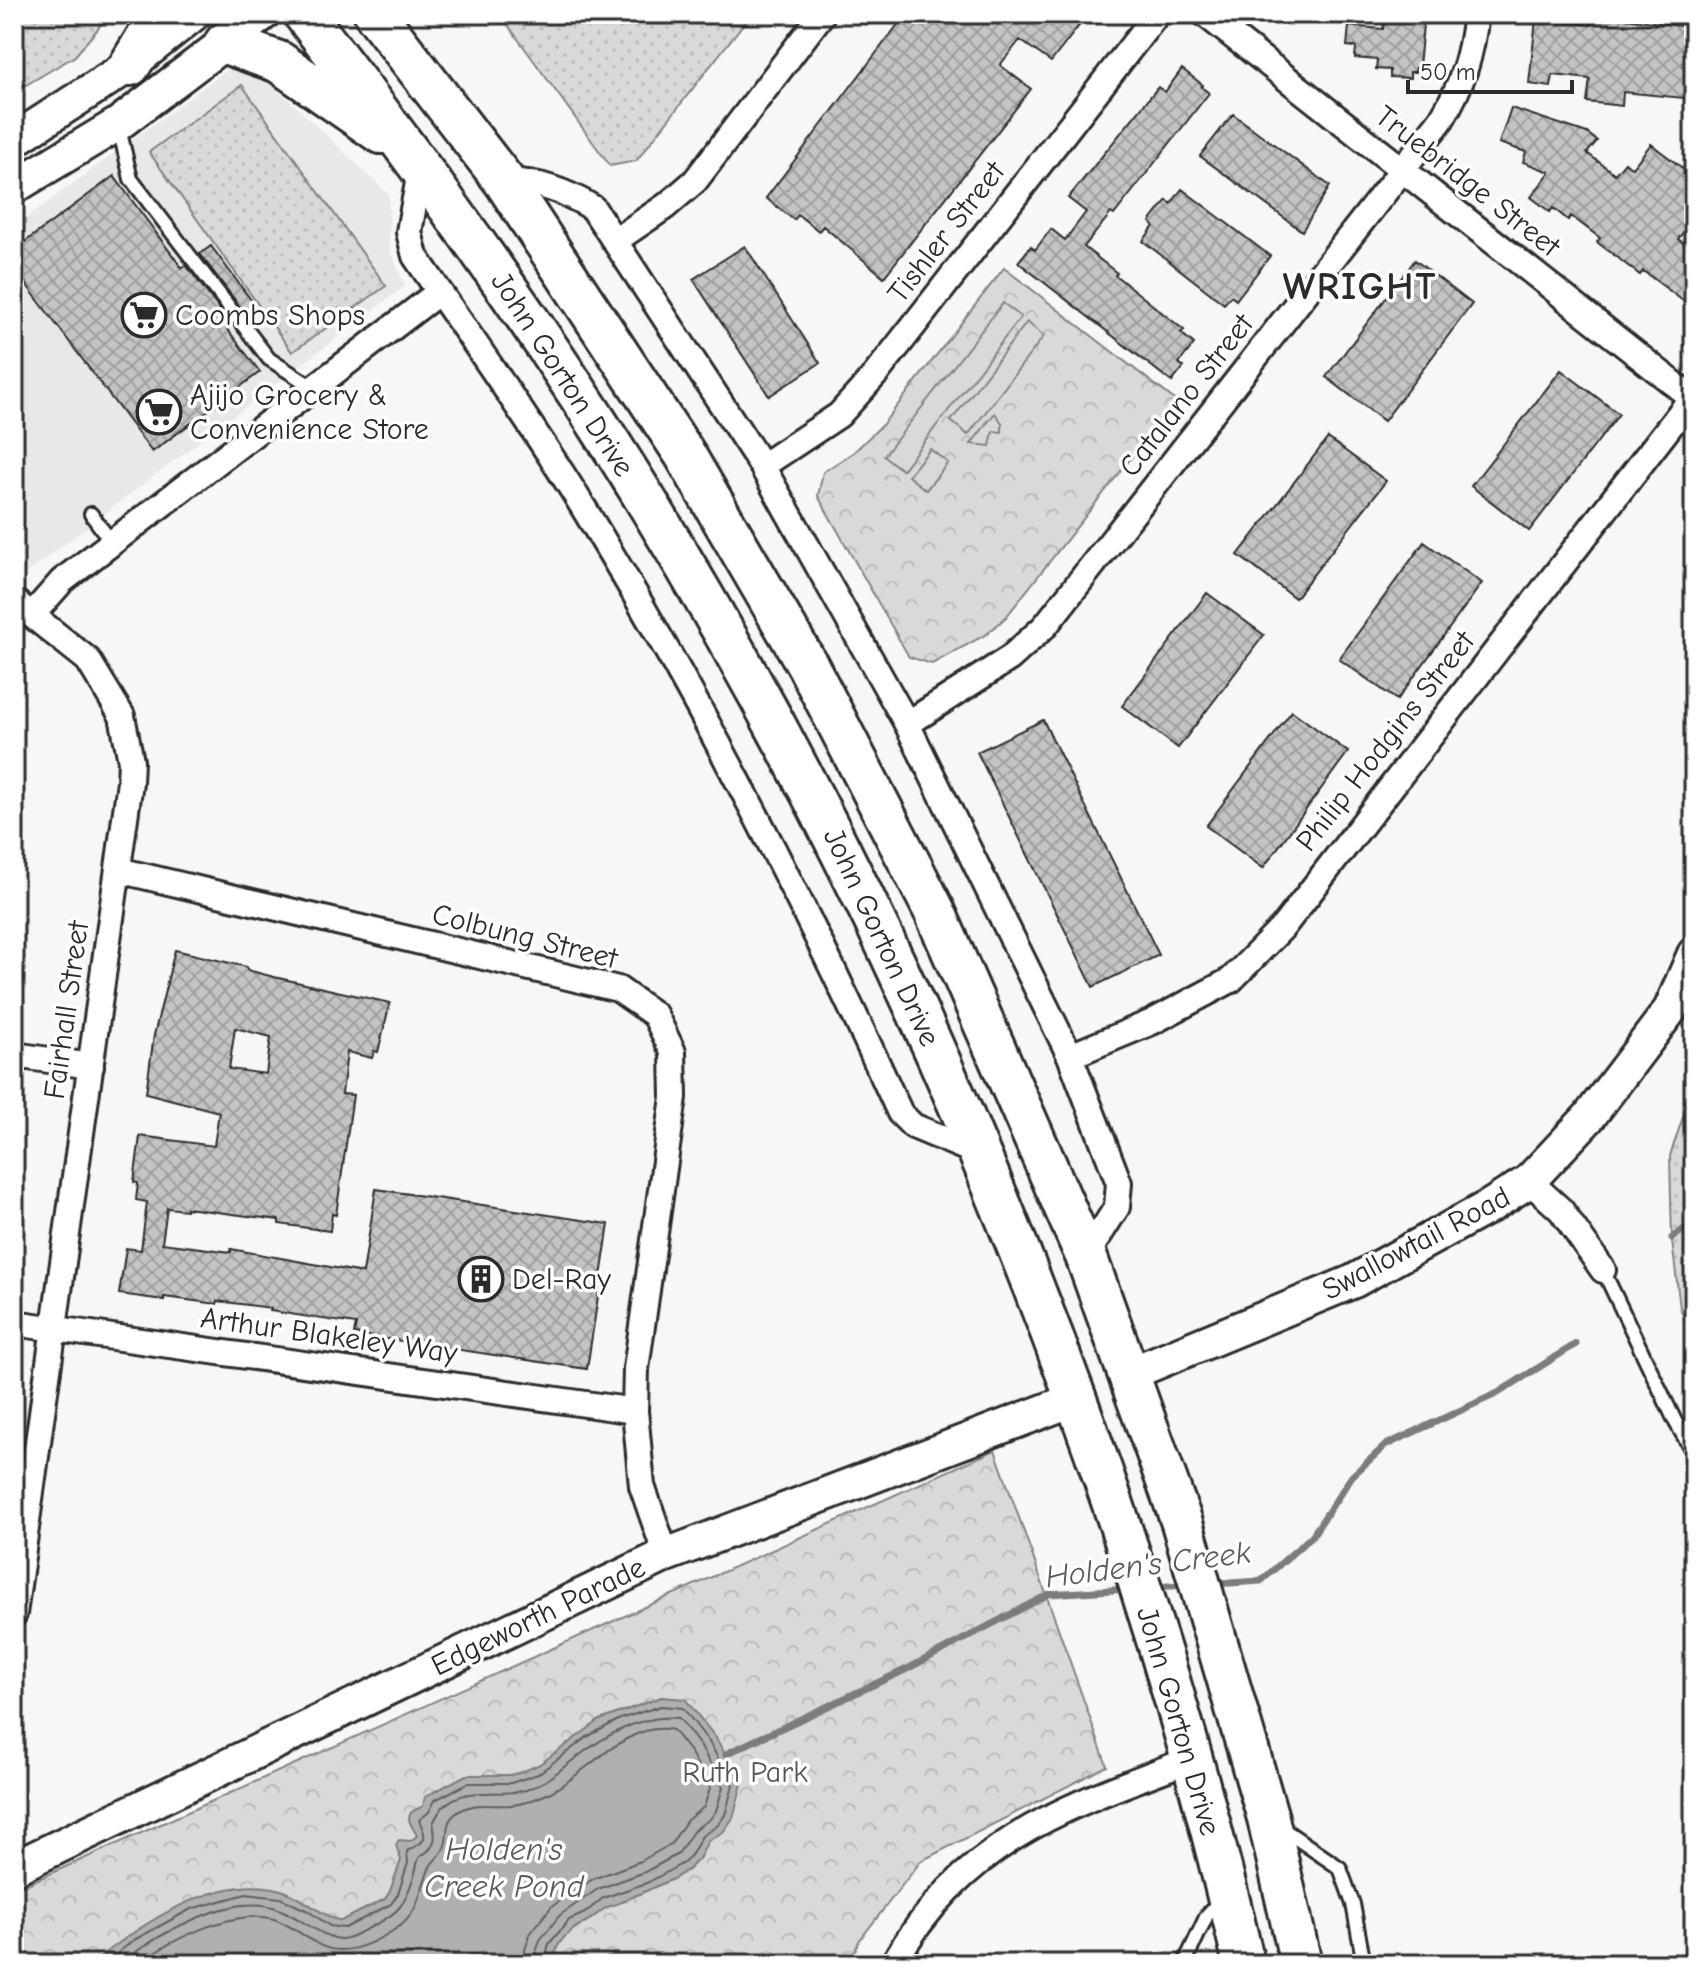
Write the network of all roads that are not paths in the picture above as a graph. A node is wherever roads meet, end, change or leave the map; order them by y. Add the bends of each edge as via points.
1 (161, 14) edge
2 (194, 14) edge
3 (263, 14) edge
4 (304, 14) edge
5 (375, 14) edge
6 (822, 14) edge
7 (1157, 14) edge
8 (1205, 14) edge
9 (1476, 14) edge
10 (225, 43) junction
11 (130, 65) junction
12 (118, 124) junction
13 (14, 140) edge
14 (418, 160) junction
15 (1402, 169) junction
16 (505, 182) junction
17 (14, 187) edge
18 (616, 240) junction
19 (439, 292) junction
20 (314, 388) junction
21 (1693, 396) edge
22 (762, 466) junction
23 (91, 514) dead end
24 (112, 543) junction
25 (23, 608) edge
26 (907, 724) junction
27 (118, 870) junction
28 (1694, 954) edge
29 (14, 1055) edge
30 (1070, 1056) junction
31 (91, 1066) junction
32 (980, 1154) junction
33 (1529, 1181) junction
34 (1086, 1256) junction
35 (1603, 1270) joint
36 (14, 1323) edge
37 (54, 1328) junction
38 (1129, 1374) junction
39 (1078, 1398) junction
40 (635, 1411) junction
41 (1694, 1454) edge
42 (666, 1555) junction
43 (14, 1614) edge
44 (1192, 1759) junction
45 (1268, 1818) junction
46 (14, 1868) edge
47 (1228, 1894) junction
48 (893, 1964) edge
49 (1188, 1964) edge
50 (1244, 1964) edge
51 (1301, 1964) edge
52 (1364, 1964) edge

1 - 11 main road
2 - 11 street
3 - 10 street
4 - 14 main road, John Gorton Drive
5 - 16 main road, John Gorton Drive
6 - 18 street via 695,181
7 - 22 street, Tishler Street via 875,375 839,415
8 - 15 street, Truebridge Street
9 - 15 street, Catalano Street via 1472,51 1458,92
10 - 12 street
10 - 14 main road via 279,62
11 - 13 street
12 - 17 street
12 - 20 lane via 131,179 269,359
14 - 19 street via 409,232 415,256
14 - 32 main road, John Gorton Drive via 578,393 749,677 889,947
15 - 21 street, Truebridge Street
15 - 26 street, Catalano Street via 1045,626 1010,658
16 - 18 street via 523,181 574,196 593,208
16 - 34 main road, John Gorton Drive via 684,453 808,666 935,912
18 - 22 street
19 - 20 street
19 - 32 street via 579,500 655,631 785,869 900,1113 913,1126
20 - 24 street
21 - 30 street, Philip Hodgins Street via 1253,960 1231,980 1165,1015
22 - 26 street
23 - 24 lane
24 - 25 street
25 - 27 street, Fairhall Street via 88,660 122,716 131,761
26 - 30 street
27 - 31 street, Fairhall Street
27 - 40 street, Colbung Street via 618,989 655,1015 673,1052 674,1097 636,1369
28 - 33 street, Swallowtail Road via 1670,1010 1589,1117
29 - 31 street
30 - 34 street via 1119,1183 1117,1207
31 - 37 street, Fairhall Street
32 - 39 main road, John Gorton Drive
33 - 35 street via 1561,1210
33 - 38 street, Swallowtail Road via 1354,1281
34 - 38 main road, John Gorton Drive
35 - 41 lane
36 - 37 street, Arthur Blakeley Way
37 - 40 street, Arthur Blakeley Way
37 - 43 street, Fairhall Street
38 - 45 main road, John Gorton Drive via 1182,1523
39 - 42 street, Edgeworth Parade
39 - 44 main road, John Gorton Drive
40 - 42 street, Colbung Street via 642,1486
42 - 46 street, Edgeworth Parade
44 - 47 main road, John Gorton Drive
44 - 48 street via 1018,1833 948,1889
45 - 51 main road, John Gorton Drive
45 - 52 lane via 1340,1868
47 - 49 lane via 1207,1915
47 - 50 main road, John Gorton Drive

